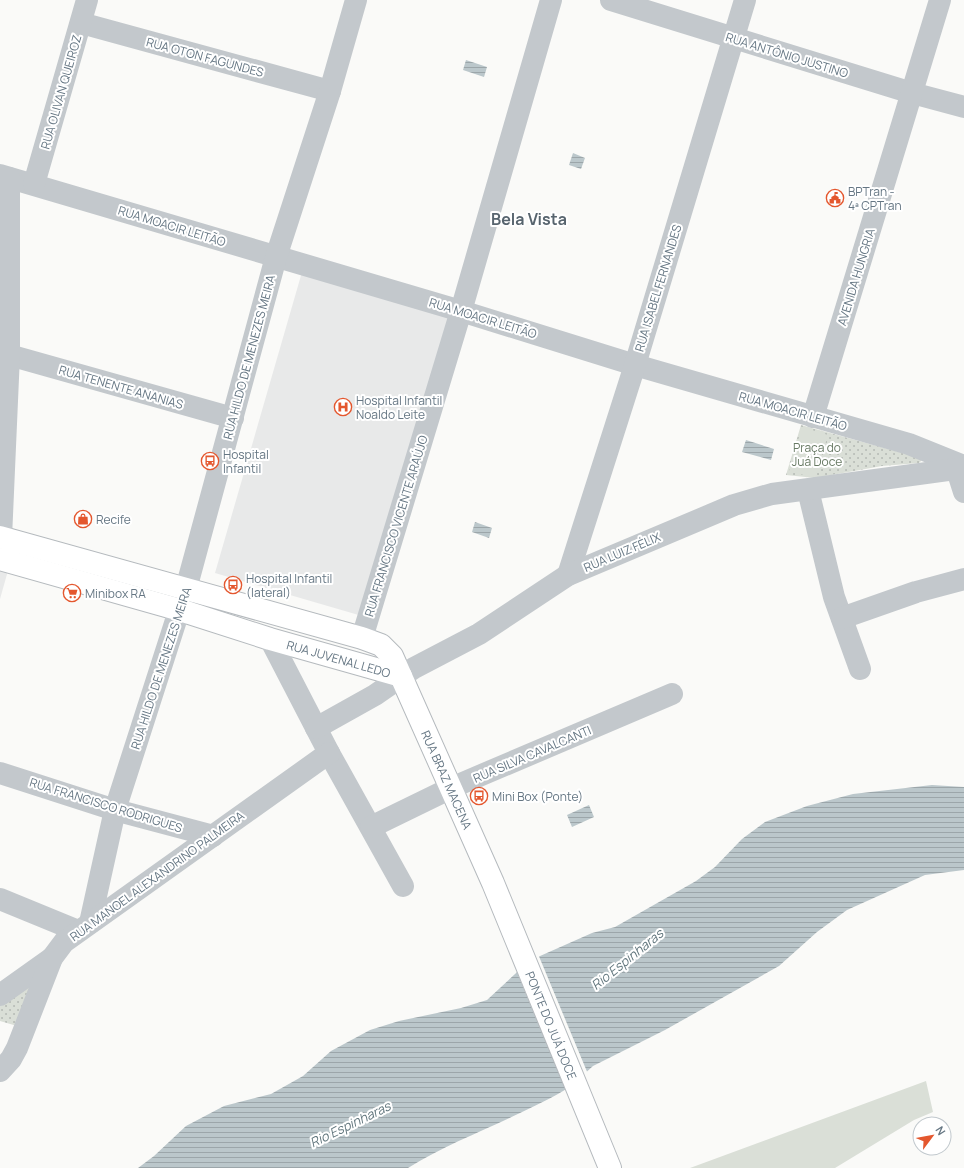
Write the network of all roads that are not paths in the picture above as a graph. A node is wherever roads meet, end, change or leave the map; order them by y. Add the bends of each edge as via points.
1 (87, 0) edge
2 (356, 0) edge
3 (551, 0) edge
4 (611, 0) edge
5 (746, 0) edge
6 (940, 0) edge
7 (81, 23) junction
8 (734, 38) junction
9 (330, 91) junction
10 (912, 93) junction
11 (964, 107) edge
12 (4, 176) edge
13 (34, 184) junction
14 (276, 257) junction
15 (462, 311) junction
16 (9, 355) junction
17 (635, 365) junction
18 (813, 417) junction
19 (233, 418) junction
20 (962, 468) edge
21 (808, 490) junction
22 (964, 492) edge
23 (0, 538) edge
24 (0, 559) edge
25 (568, 575) junction
26 (964, 578) edge
27 (186, 589) junction
28 (180, 610) junction
29 (842, 618) junction
30 (362, 638) junction
31 (270, 639) junction
32 (860, 669) dead end
33 (401, 676) junction
34 (672, 694) dead end
35 (316, 728) junction
36 (329, 753) junction
37 (0, 773) edge
38 (452, 788) junction
39 (116, 810) junction
40 (371, 827) junction
41 (213, 836) junction
42 (493, 883) joint
43 (404, 886) dead end
44 (0, 899) edge
45 (84, 927) junction
46 (52, 958) junction
47 (0, 995) edge
48 (8, 1046) edge
49 (0, 1071) edge
50 (610, 1168) edge

1 - 7 street, RUA OLIVAN QUEIROZ
2 - 9 street, RUA HILDO DE MENEZES MEIRA
3 - 15 street, RUA FRANCISCO VICENTE ARAÚJO
4 - 8 street, RUA ANTÔNIO JUSTINO
5 - 8 street, RUA ISABEL FERNANDES
6 - 10 street, AVENIDA HUNGRIA
7 - 9 street, RUA OTON FAGUNDES
7 - 13 street, RUA OLIVAN QUEIROZ
8 - 10 street, RUA ANTÔNIO JUSTINO
8 - 17 street, RUA ISABEL FERNANDES
9 - 14 street, RUA HILDO DE MENEZES MEIRA
10 - 11 street, RUA ANTÔNIO JUSTINO
10 - 18 street, AVENIDA HUNGRIA
12 - 13 street, RUA MOACIR LEITÃO
12 - 16 street
13 - 14 street, RUA MOACIR LEITÃO
14 - 15 street, RUA MOACIR LEITÃO
14 - 19 street, RUA HILDO DE MENEZES MEIRA
15 - 17 street, RUA MOACIR LEITÃO
15 - 30 street, RUA FRANCISCO VICENTE ARAÚJO
16 - 19 street, RUA TENENTE ANANIAS
16 - 23 street
17 - 18 street, RUA MOACIR LEITÃO
17 - 25 street, RUA ISABEL FERNANDES
18 - 20 street, RUA MOACIR LEITÃO via 909,444
19 - 27 street, RUA HILDO DE MENEZES MEIRA
20 - 21 street, RUA LUIZ FÉLIX
20 - 22 street
21 - 25 street, RUA LUIZ FÉLIX via 772,494 734,505
21 - 29 street via 825,565
23 - 27 main road, RUA JUVENAL LEDO
24 - 28 main road, RUA JUVENAL LEDO
25 - 33 street, RUA LUIZ FÉLIX via 479,634
26 - 29 street
27 - 28 street, RUA HILDO DE MENEZES MEIRA
27 - 30 main road, RUA JUVENAL LEDO
28 - 31 main road, RUA JUVENAL LEDO
28 - 39 street, RUA HILDO DE MENEZES MEIRA
29 - 32 street
30 - 33 main road, RUA JUVENAL LEDO via 381,645 392,656
31 - 33 main road, RUA JUVENAL LEDO
31 - 35 street
33 - 35 street, RUA LUIZ FÉLIX via 375,695
33 - 38 main road, RUA BRAZ MACENA
34 - 38 street, RUA SILVA CAVALCANTI
35 - 36 street
36 - 40 street
36 - 41 street, RUA MANOEL ALEXANDRINO PALMEIRA
37 - 39 street, RUA FRANCISCO RODRIGUES
38 - 40 street, RUA SILVA CAVALCANTI
38 - 42 main road, RUA BRAZ MACENA
39 - 41 street, RUA FRANCISCO RODRIGUES
39 - 45 street, RUA HILDO DE MENEZES MEIRA
40 - 43 street
41 - 45 street, RUA MANOEL ALEXANDRINO PALMEIRA
42 - 50 main road, PONTE DO JUÁ DOCE
44 - 45 street
45 - 46 street, RUA MANOEL ALEXANDRINO PALMEIRA via 64,942
46 - 47 street
46 - 48 street, RUA MANOEL ALEXANDRINO PALMEIRA
48 - 49 street, RUA MANOEL ALEXANDRINO PALMEIRA via 11,1059

